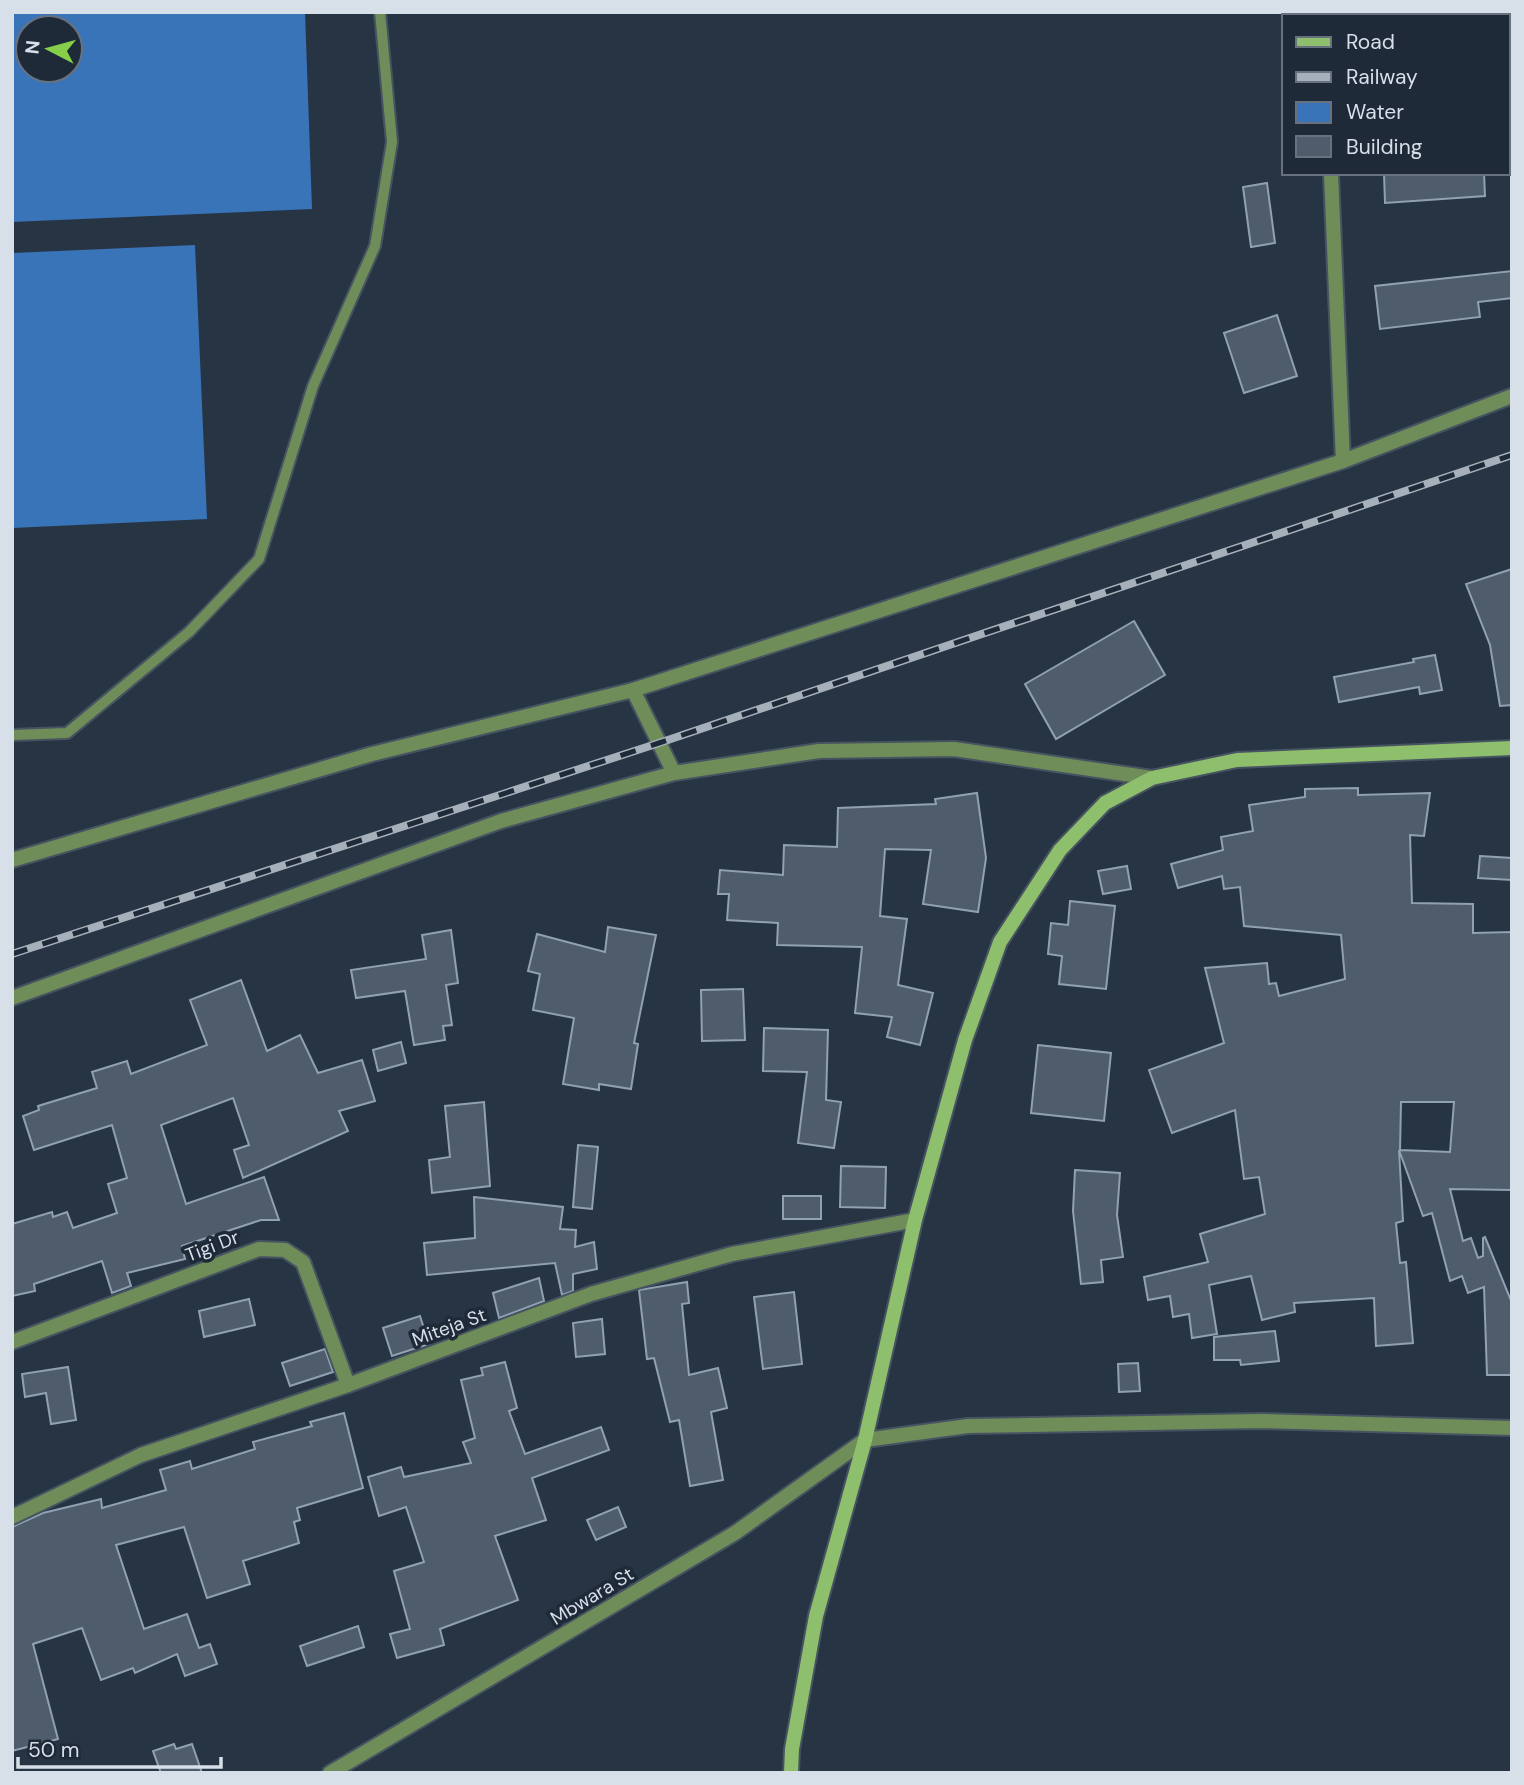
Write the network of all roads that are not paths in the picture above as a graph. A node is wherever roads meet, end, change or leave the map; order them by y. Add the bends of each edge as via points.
1 (380, 12) edge
2 (1331, 175) edge
3 (1512, 396) edge
4 (1343, 461) junction
5 (633, 690) junction
6 (12, 735) edge
7 (1512, 748) edge
8 (674, 774) junction
9 (1152, 778) junction
10 (12, 860) edge
11 (12, 998) edge
12 (915, 1220) junction
13 (12, 1342) edge
14 (348, 1385) junction
15 (1512, 1428) edge
16 (865, 1440) junction
17 (12, 1517) edge
18 (330, 1773) edge
19 (791, 1773) edge

1 - 6 lane via 392,142 375,246 313,386 259,559 189,632 67,733
2 - 4 street
3 - 4 street
4 - 5 street
5 - 8 street
5 - 10 street via 372,754
7 - 9 street via 1237,760
8 - 9 street via 819,751 954,749
8 - 11 street via 501,821
9 - 12 street via 1105,803 1060,850 1000,943 965,1040
12 - 14 street, Miteja St via 732,1254 591,1294
12 - 16 street
13 - 14 street, Tigi Dr via 259,1249 285,1250 303,1262
14 - 17 street, Miteja St via 141,1455
15 - 16 street via 1247,1421 968,1426
16 - 18 street, Mbwara St via 736,1533
16 - 19 street via 816,1616

